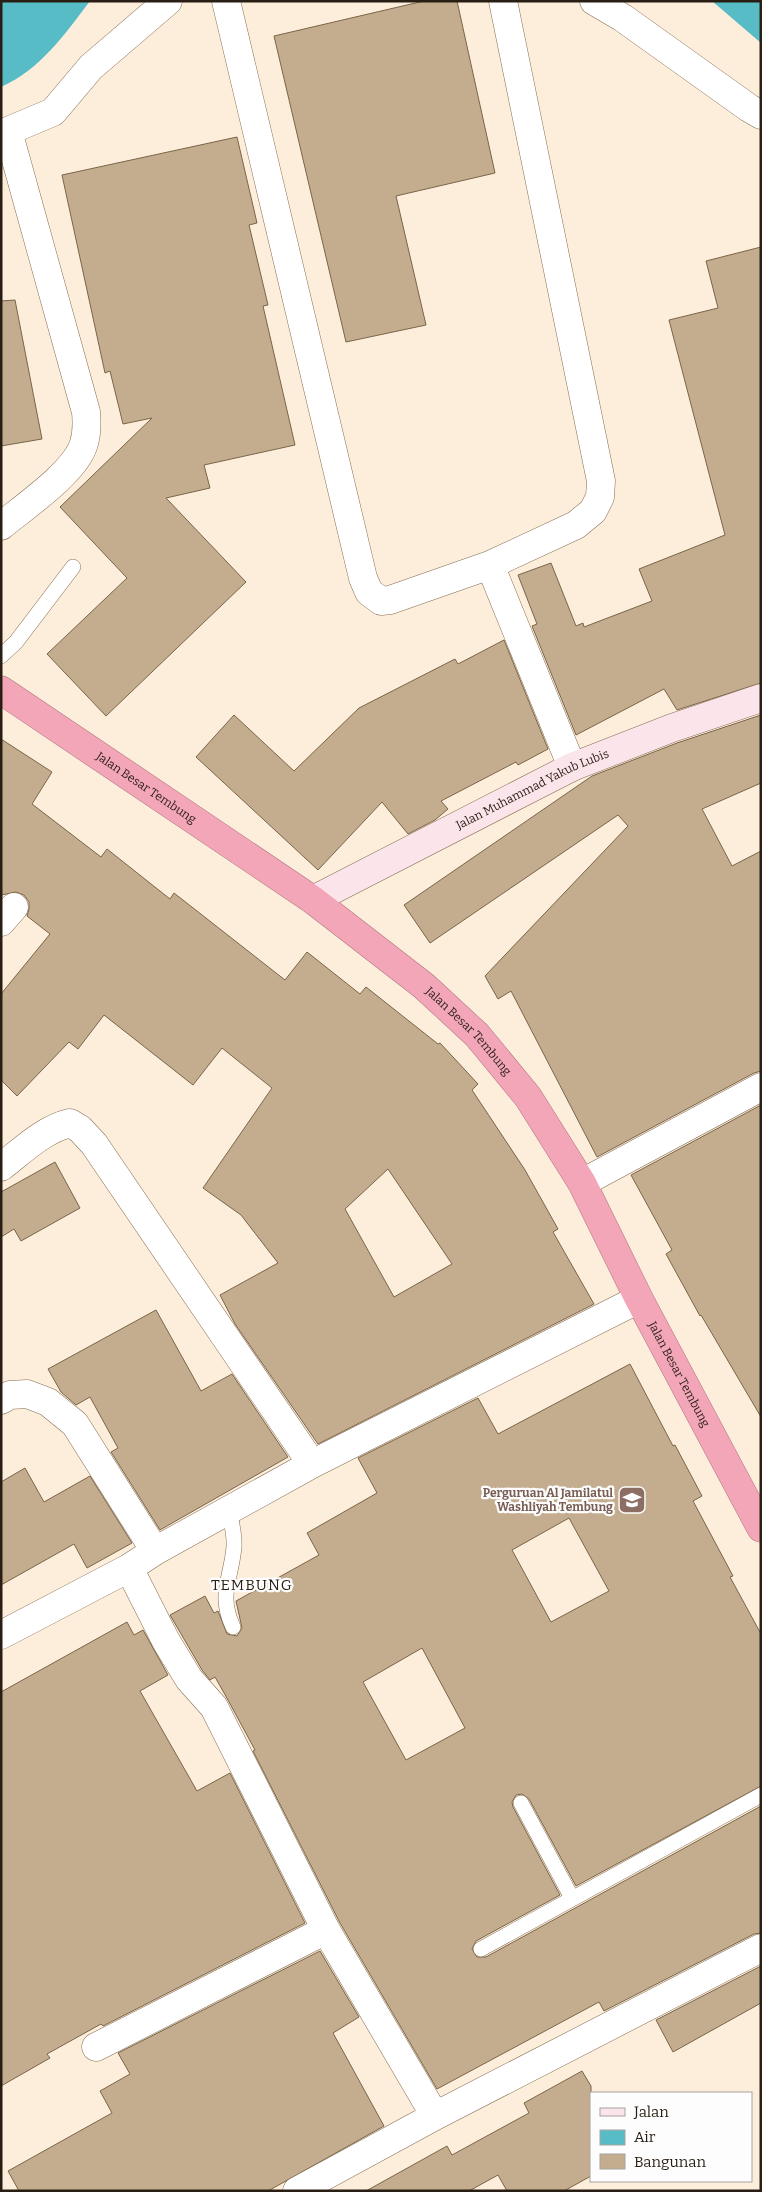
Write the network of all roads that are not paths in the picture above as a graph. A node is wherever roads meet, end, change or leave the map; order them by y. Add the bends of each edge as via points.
1 (168, 1) edge
2 (226, 1) edge
3 (503, 1) edge
4 (594, 1) edge
5 (761, 115) edge
6 (5, 132) edge
7 (1, 526) edge
8 (73, 566) dead end
9 (490, 566) junction
10 (1, 656) edge
11 (1, 690) edge
12 (761, 698) edge
13 (572, 767) junction
14 (313, 900) junction
15 (761, 1087) edge
16 (1, 1167) edge
17 (582, 1183) junction
18 (639, 1299) junction
19 (1, 1400) edge
20 (312, 1464) junction
21 (229, 1509) junction
22 (761, 1528) edge
23 (155, 1551) junction
24 (129, 1568) junction
25 (233, 1627) dead end
26 (1, 1635) edge
27 (761, 1795) edge
28 (522, 1803) dead end
29 (572, 1898) junction
30 (326, 1930) junction
31 (761, 1948) edge
32 (481, 1949) dead end
33 (96, 2048) dead end
34 (435, 2116) junction
35 (297, 2191) edge

1 - 6 street via 91,67 53,112
2 - 9 street via 366,586 381,601 390,600
3 - 9 street via 601,481 600,497 593,511 576,524
4 - 5 street
6 - 7 street via 86,412 87,427 84,444 73,466
8 - 10 lane via 16,642
9 - 13 street
11 - 14 highway, Jalan Besar Tembung
12 - 13 main road, Jalan Muhammad Yakub Lubis
13 - 14 main road, Jalan Muhammad Yakub Lubis
14 - 17 highway, Jalan Besar Tembung via 424,986 477,1035 528,1097
15 - 17 street
16 - 20 street via 62,1125 70,1123 80,1129 94,1144
17 - 18 highway, Jalan Besar Tembung
18 - 20 street
18 - 22 highway, Jalan Besar Tembung
19 - 23 street via 10,1395 27,1394 48,1402 75,1424
20 - 21 street
21 - 23 street
21 - 25 lane via 234,1545 225,1592 226,1611
23 - 24 street
24 - 26 street
24 - 30 street via 166,1642 189,1679 214,1707
27 - 29 lane
28 - 29 lane
29 - 32 lane
30 - 33 street
30 - 34 street
31 - 34 street
34 - 35 street

